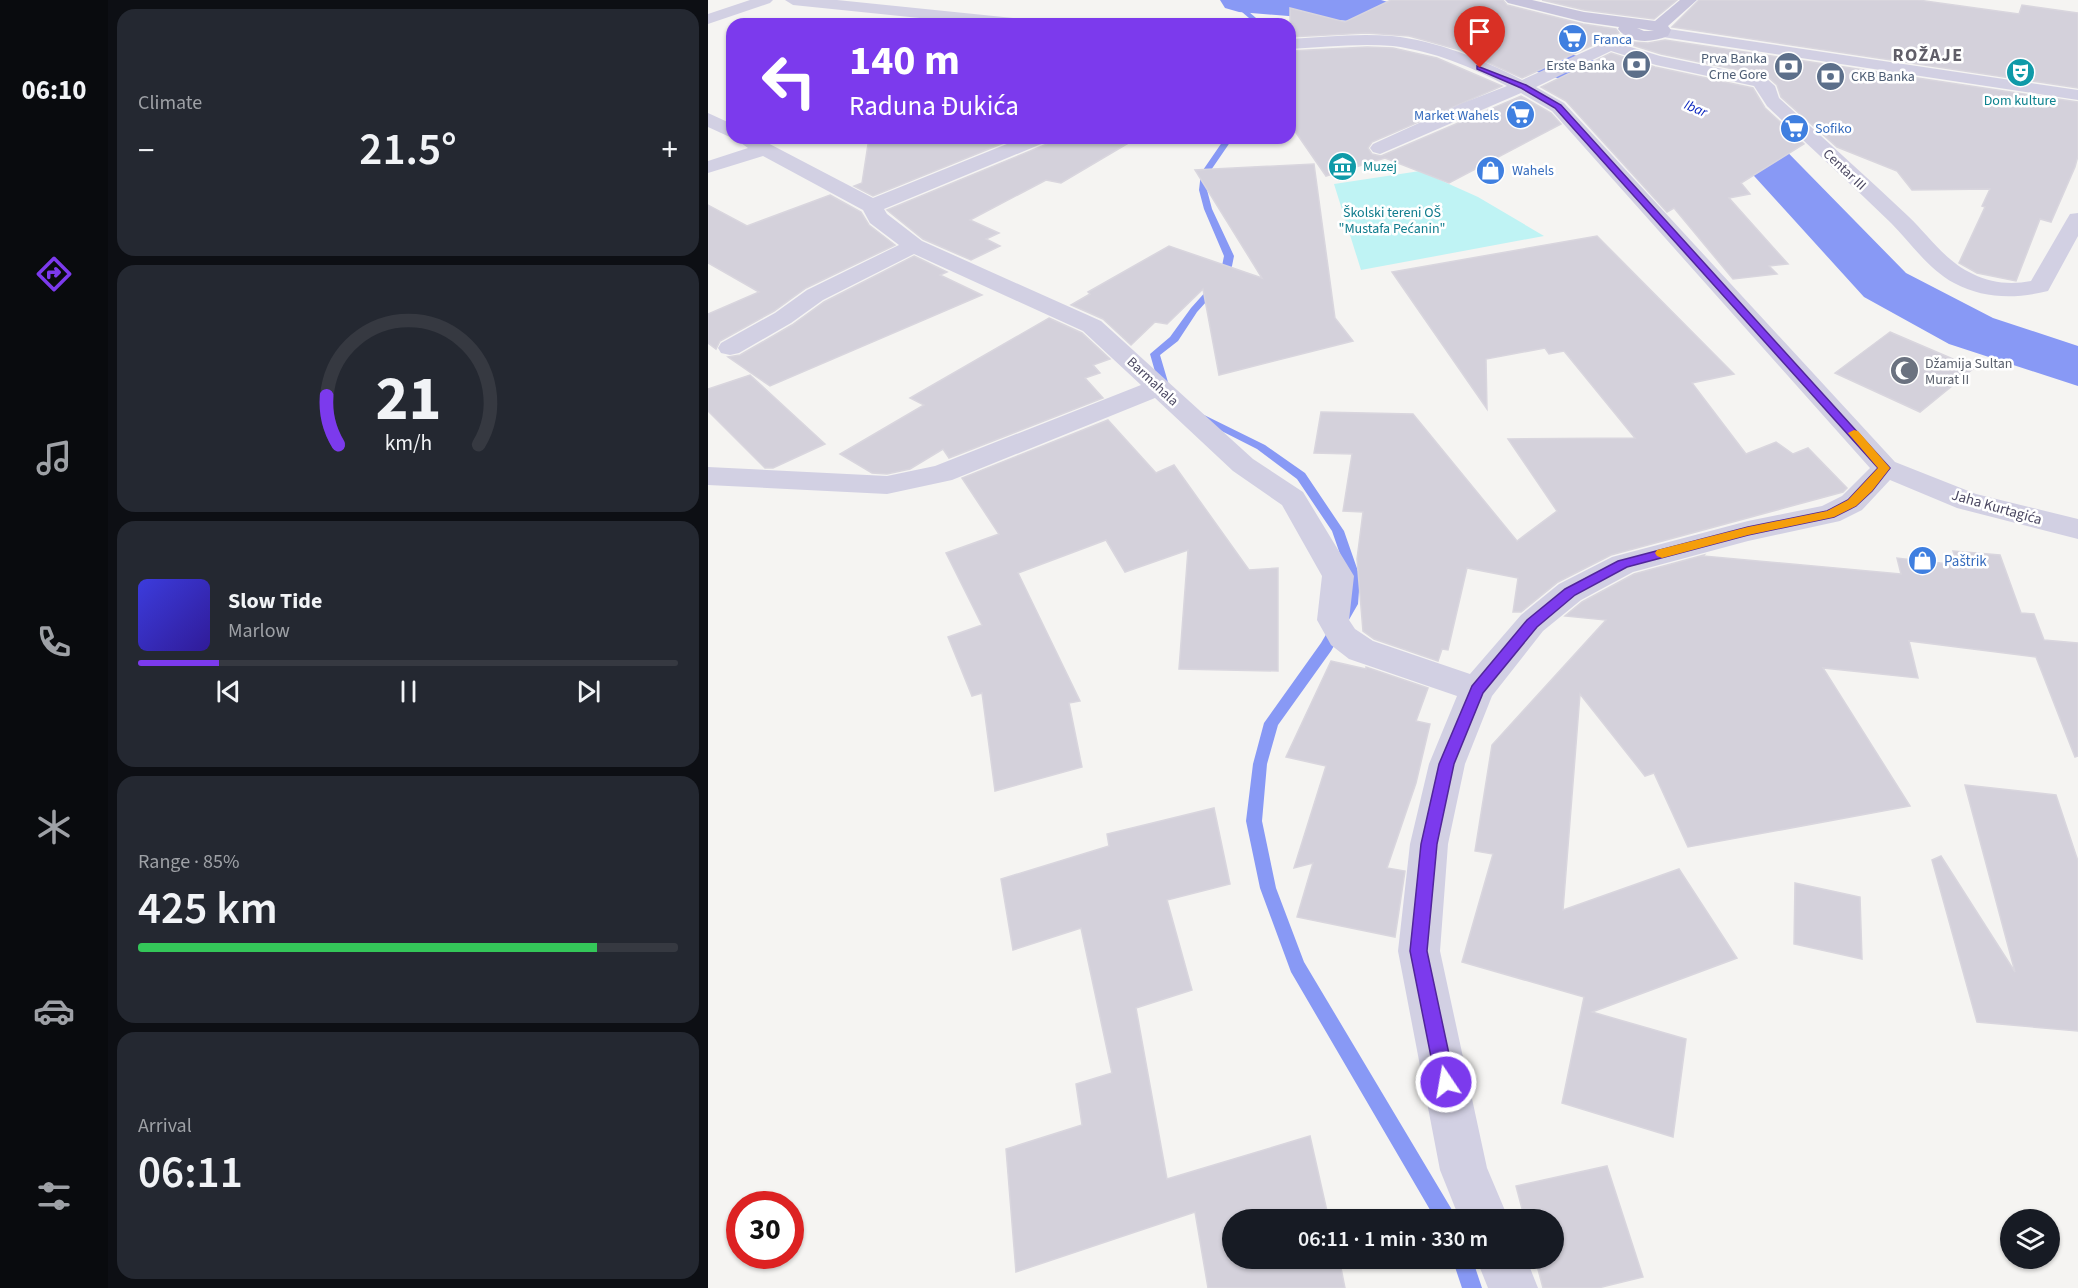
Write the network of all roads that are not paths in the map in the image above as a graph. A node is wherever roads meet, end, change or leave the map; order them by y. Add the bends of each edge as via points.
1 (765, 0) edge
2 (793, 0) edge
3 (1514, 0) edge
4 (1689, 0) edge
5 (852, 5) junction
6 (939, 14) junction
7 (818, 18) edge
8 (932, 18) edge
9 (973, 18) edge
10 (708, 19) edge
11 (1660, 29) junction
12 (1632, 30) junction
13 (1296, 44) edge
14 (1611, 46) junction
15 (1529, 83) junction
16 (2078, 94) edge
17 (708, 119) edge
18 (726, 129) edge
19 (755, 144) edge
20 (1024, 144) edge
21 (1380, 148) dead end
22 (708, 167) edge
23 (872, 206) junction
24 (2078, 219) edge
25 (914, 246) junction
26 (730, 348) dead end
27 (1160, 387) junction
28 (1885, 468) junction
29 (708, 476) edge
30 (2078, 529) edge
31 (1477, 690) junction
32 (1480, 1209) edge
33 (1505, 1269) edge
34 (1513, 1288) edge

1 - 10 street
2 - 5 street
3 - 12 street
4 - 11 street
5 - 6 street
5 - 7 street
6 - 8 street
6 - 9 street
11 - 12 street
11 - 16 street
12 - 14 street
13 - 15 street via 1371,40 1404,43
14 - 15 street
14 - 24 street, Centar III via 1656,60 1760,82 1773,102 1963,279 1982,286 2025,291 2040,286
15 - 21 street
15 - 28 street via 1558,106
17 - 18 street
19 - 22 street
19 - 23 street, Barmahala
20 - 23 street
23 - 25 street, Barmahala via 878,218
25 - 26 street via 815,295
25 - 27 street, Barmahala via 1092,326
27 - 29 street via 942,474 910,482 887,485
27 - 31 street, Barmahala via 1243,465 1293,499 1338,576 1338,628 1361,650
28 - 30 street, Jaha Kurtagića via 1967,501
28 - 31 street via 1852,503 1830,514 1623,564 1570,592 1532,623
31 - 32 street via 1447,764 1431,832 1419,951 1464,1170
33 - 34 street

